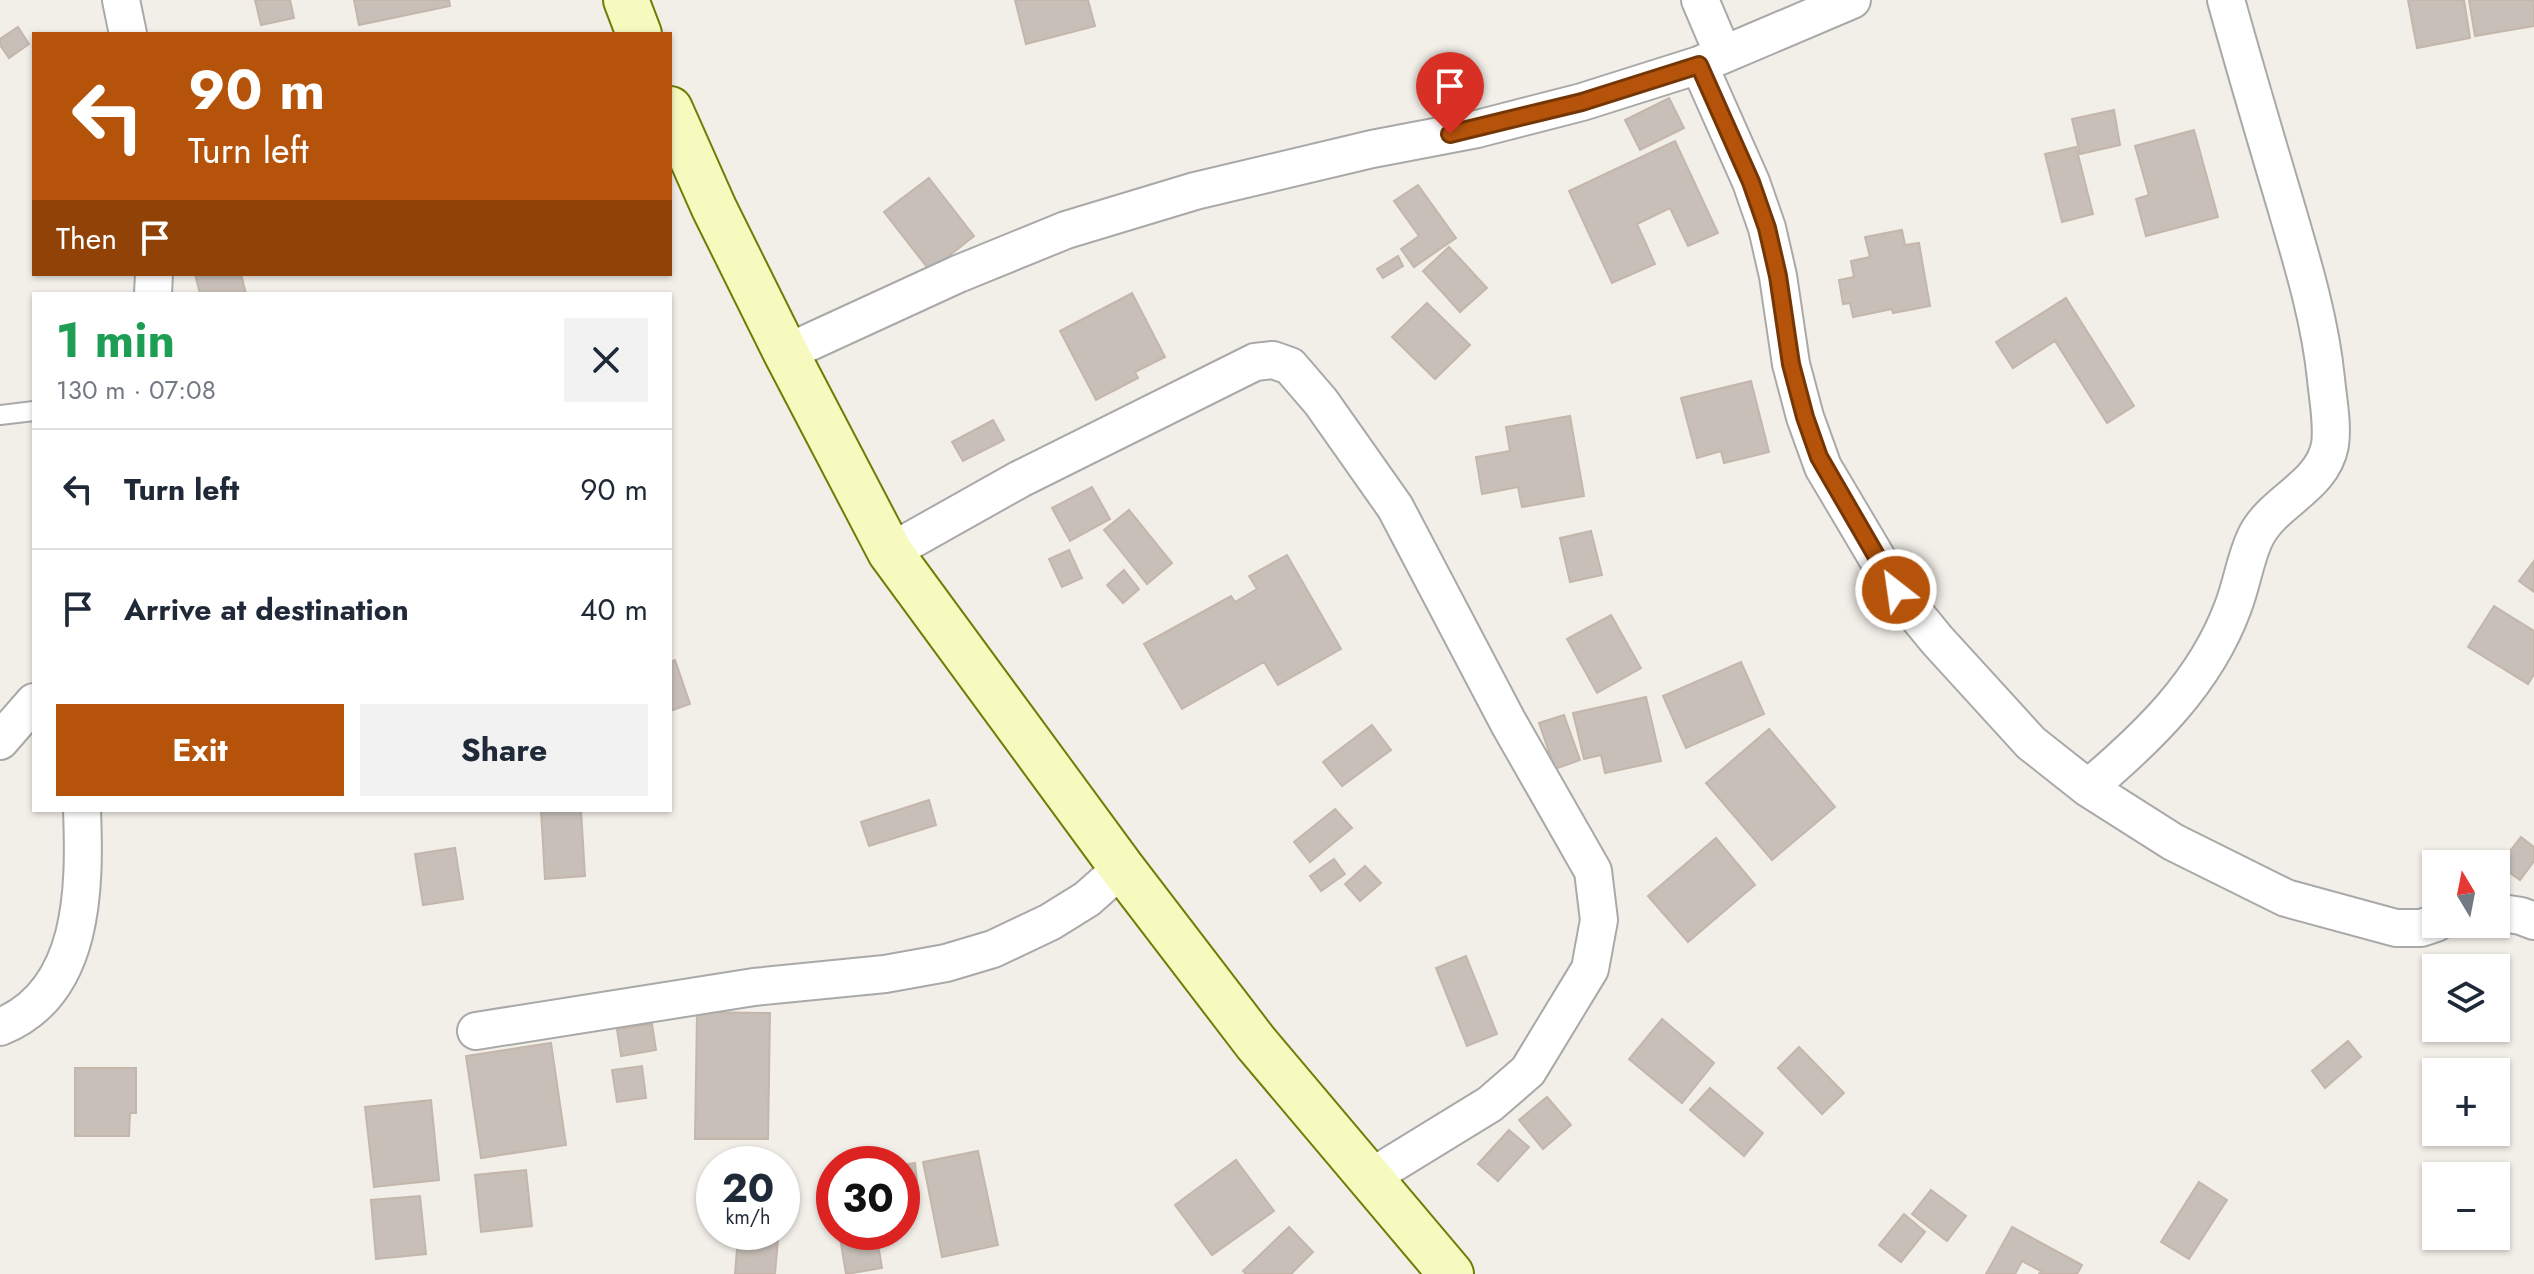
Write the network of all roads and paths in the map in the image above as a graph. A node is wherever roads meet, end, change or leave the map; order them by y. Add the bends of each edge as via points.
1 (121, 0) edge
2 (626, 0) edge
3 (1700, 0) edge
4 (1852, 0) edge
5 (2226, 0) edge
6 (128, 32) edge
7 (638, 32) edge
8 (1711, 60) junction
9 (672, 114) edge
10 (786, 353) junction
11 (32, 411) edge
12 (0, 415) edge
13 (890, 552) junction
14 (32, 704) edge
15 (0, 741) edge
16 (2088, 788) junction
17 (82, 812) edge
18 (1122, 868) junction
19 (2510, 915) edge
20 (2534, 921) edge
21 (2422, 928) edge
22 (0, 1027) edge
23 (476, 1031) dead end
24 (1371, 1177) junction
25 (1451, 1274) edge

1 - 6 street
2 - 7 street
3 - 8 street
4 - 8 street
5 - 16 street via 2309,287 2324,359 2330,446 2320,472 2256,536 2233,607 2197,677 2129,753
8 - 10 street via 1582,102 1195,191 1066,230
8 - 16 street via 1767,228 1791,364 1823,467 1896,590 1937,640 2031,743
9 - 10 street
10 - 13 street
11 - 12 lane
13 - 18 street
13 - 24 street via 1020,479 1255,362 1273,360 1290,366 1321,402 1395,507 1593,871 1599,920 1590,969 1528,1071 1490,1104
14 - 15 street
16 - 21 street via 2173,842 2286,898 2396,928
17 - 22 street via 78,916 67,961 49,993 18,1020
18 - 23 street via 1050,922 993,949 946,963
18 - 24 street via 1256,1043
19 - 20 street
24 - 25 street

